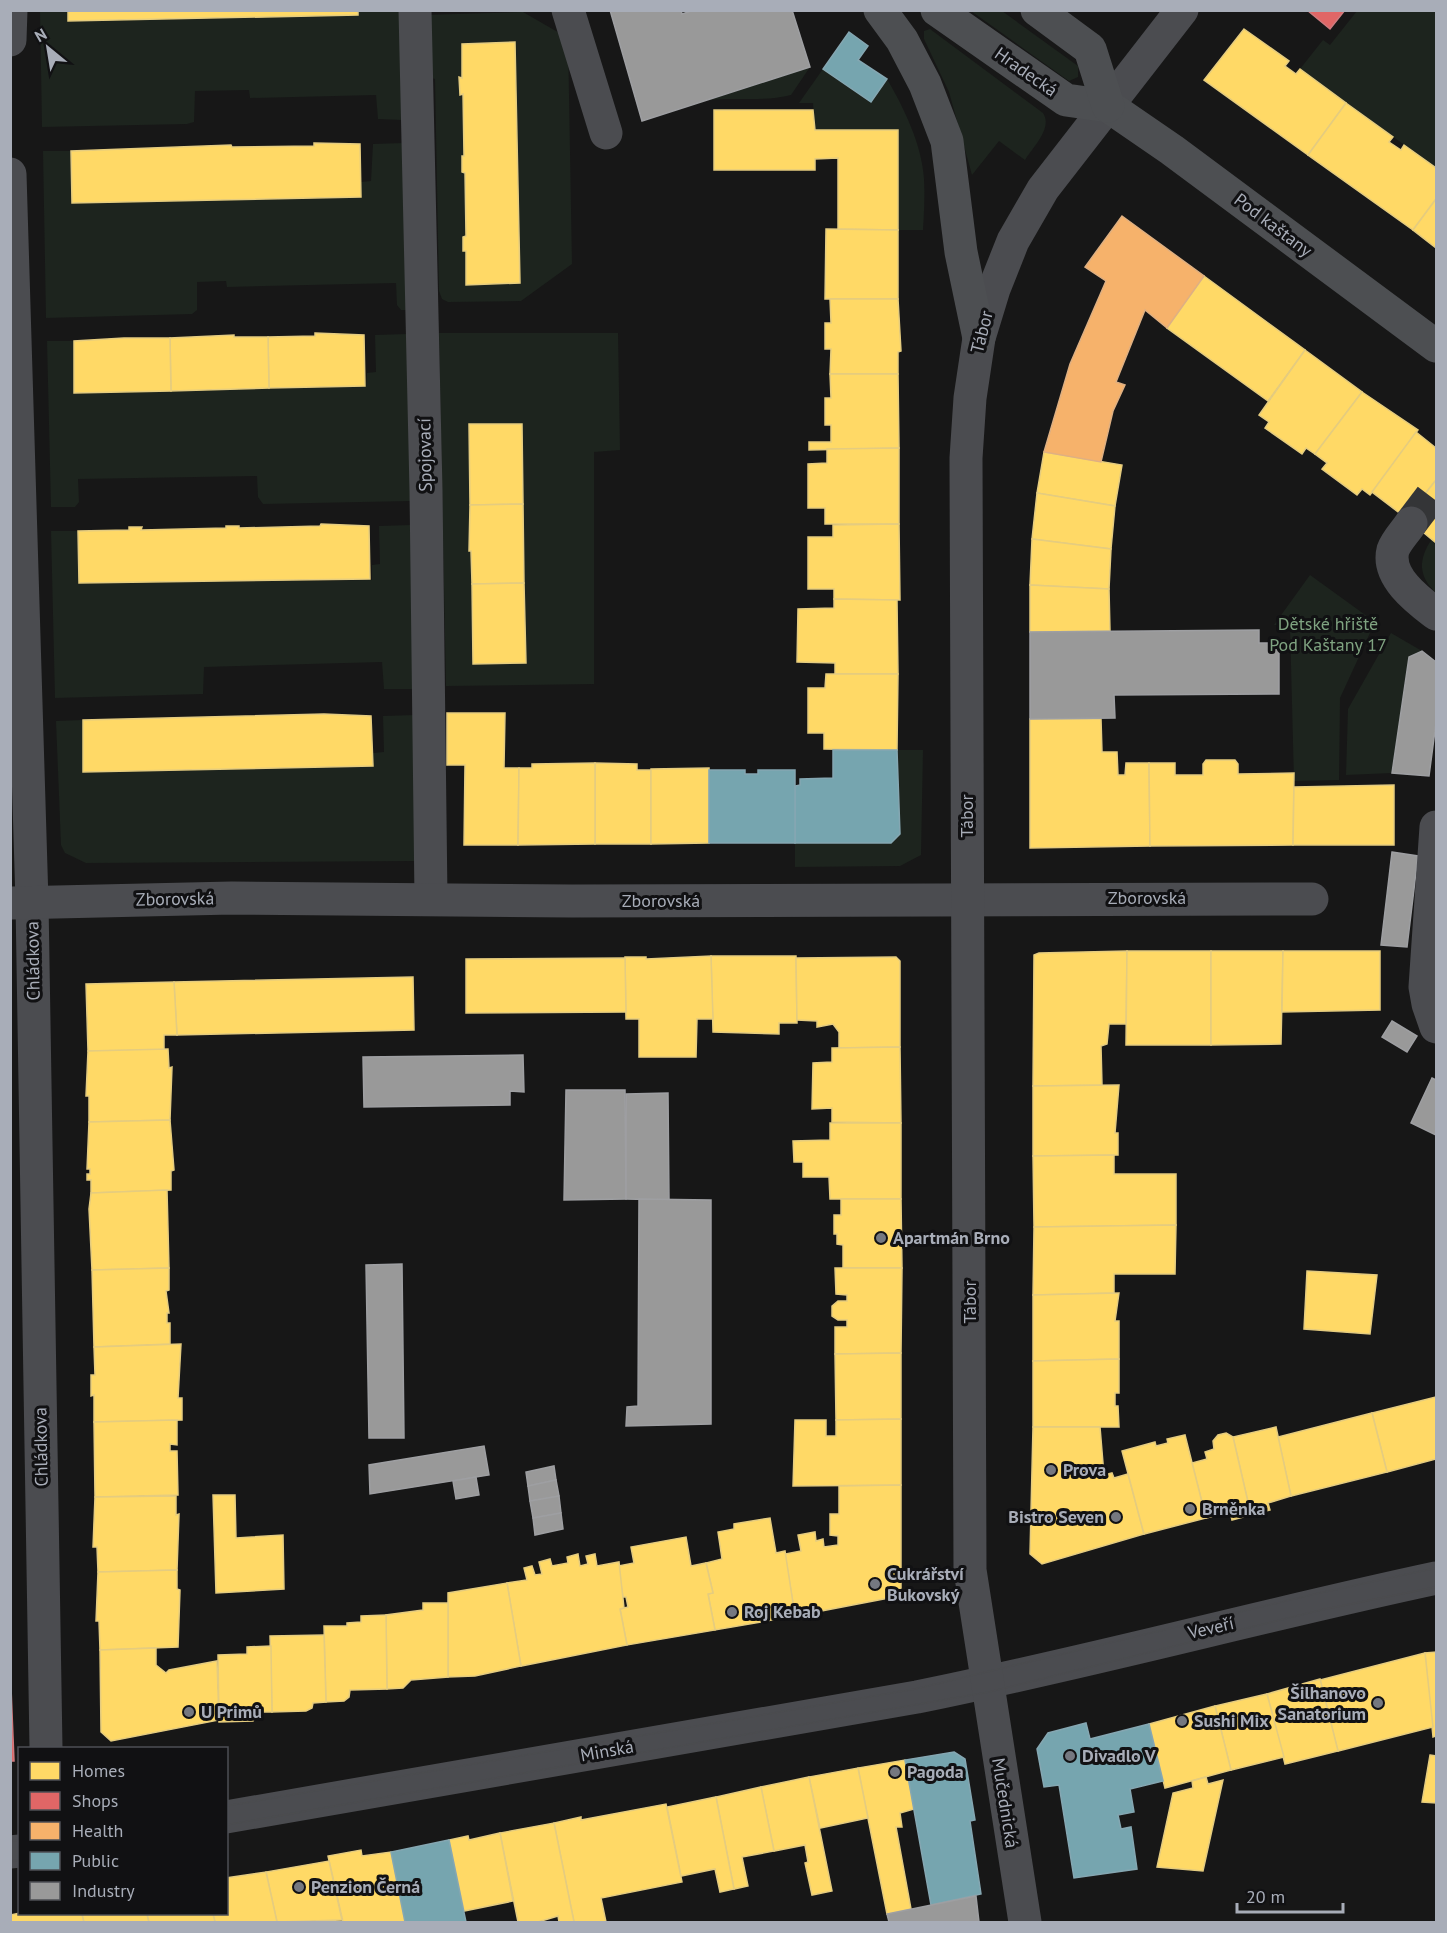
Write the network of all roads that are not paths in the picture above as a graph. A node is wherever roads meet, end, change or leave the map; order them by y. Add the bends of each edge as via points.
1 (11, 10) edge
2 (415, 10) edge
3 (568, 10) edge
4 (880, 10) edge
5 (937, 10) edge
6 (1038, 10) edge
7 (1182, 10) edge
8 (10, 40) edge
9 (1108, 105) junction
10 (606, 133) dead end
11 (10, 174) edge
12 (979, 338) junction
13 (1437, 346) edge
14 (1411, 523) tunnel mouth
15 (1437, 614) edge
16 (1437, 827) edge
17 (431, 899) junction
18 (1312, 899) dead end
19 (968, 900) junction
20 (21, 903) edge
21 (1437, 1027) edge
22 (1437, 1578) edge
23 (987, 1683) junction
24 (46, 1747) edge
25 (228, 1817) edge
26 (1025, 1923) edge

1 - 8 street
2 - 17 street, Spojovací
3 - 10 street
4 - 12 main road via 926,84 947,141 961,252
5 - 9 main road, Hradecká via 1066,100
6 - 9 main road via 1090,49
7 - 9 street, Tábor
9 - 12 street, Tábor via 1043,189 1018,232
9 - 13 main road, Pod kaštany
11 - 20 street, Chládkova
12 - 19 street, Tábor via 966,458
14 - 15 street via 1394,547 1395,568 1412,595
16 - 21 street via 1425,987
17 - 19 street, Zborovská
17 - 20 street, Zborovská
18 - 19 street, Zborovská
19 - 23 street, Tábor via 970,1570
20 - 24 street, Chládkova
22 - 23 street, Veveří
23 - 25 street, Minská
23 - 26 street, Mučednická

